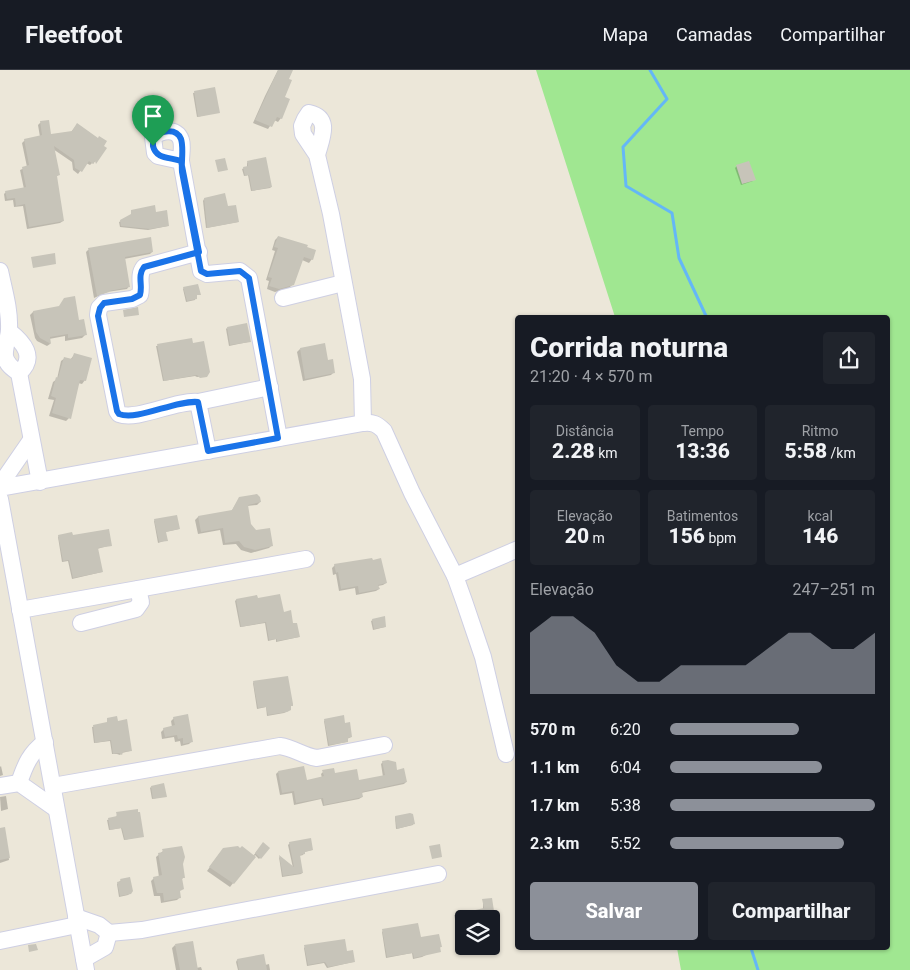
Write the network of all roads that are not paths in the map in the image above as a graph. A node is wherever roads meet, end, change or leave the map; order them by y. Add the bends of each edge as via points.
1 (317, 155) dead end
2 (181, 161) dead end
3 (199, 252) junction
4 (0, 271) edge
5 (343, 283) junction
6 (283, 298) dead end
7 (270, 386) junction
8 (198, 402) junction
9 (363, 423) junction
10 (278, 438) junction
11 (32, 440) junction
12 (208, 451) junction
13 (40, 482) junction
14 (0, 487) edge
15 (0, 499) edge
16 (515, 550) edge
17 (306, 559) dead end
18 (455, 576) junction
19 (138, 589) junction
20 (20, 610) junction
21 (81, 624) dead end
22 (45, 742) junction
23 (384, 745) dead end
24 (506, 754) dead end
25 (19, 782) junction
26 (0, 786) edge
27 (53, 786) junction
28 (56, 809) junction
29 (438, 874) dead end
30 (77, 921) junction
31 (109, 933) junction
32 (0, 941) edge
33 (85, 965) edge

1 - 5 street
2 - 3 street
3 - 7 street via 203,273 240,271 249,278
3 - 8 street via 144,267 140,276 140,295 104,303 98,316 119,414 128,416 182,402
4 - 11 street via 9,330 5,356 7,363 19,373
5 - 6 street
5 - 9 street via 362,379
7 - 8 street
7 - 10 street
8 - 12 street
9 - 10 street
9 - 18 street via 377,424 384,430
10 - 12 street
11 - 13 street
11 - 14 street
12 - 13 street
13 - 14 street
15 - 20 street
16 - 18 street
17 - 19 street
18 - 24 street via 483,657
19 - 20 street
19 - 21 street via 141,602 136,609
20 - 22 street
22 - 25 street via 30,756
22 - 27 street
23 - 27 street via 317,758 280,746
25 - 26 street
25 - 28 street
27 - 28 street
28 - 30 street
29 - 31 street via 142,930
30 - 31 street via 99,925
30 - 32 street
30 - 33 street
31 - 33 street via 105,947

